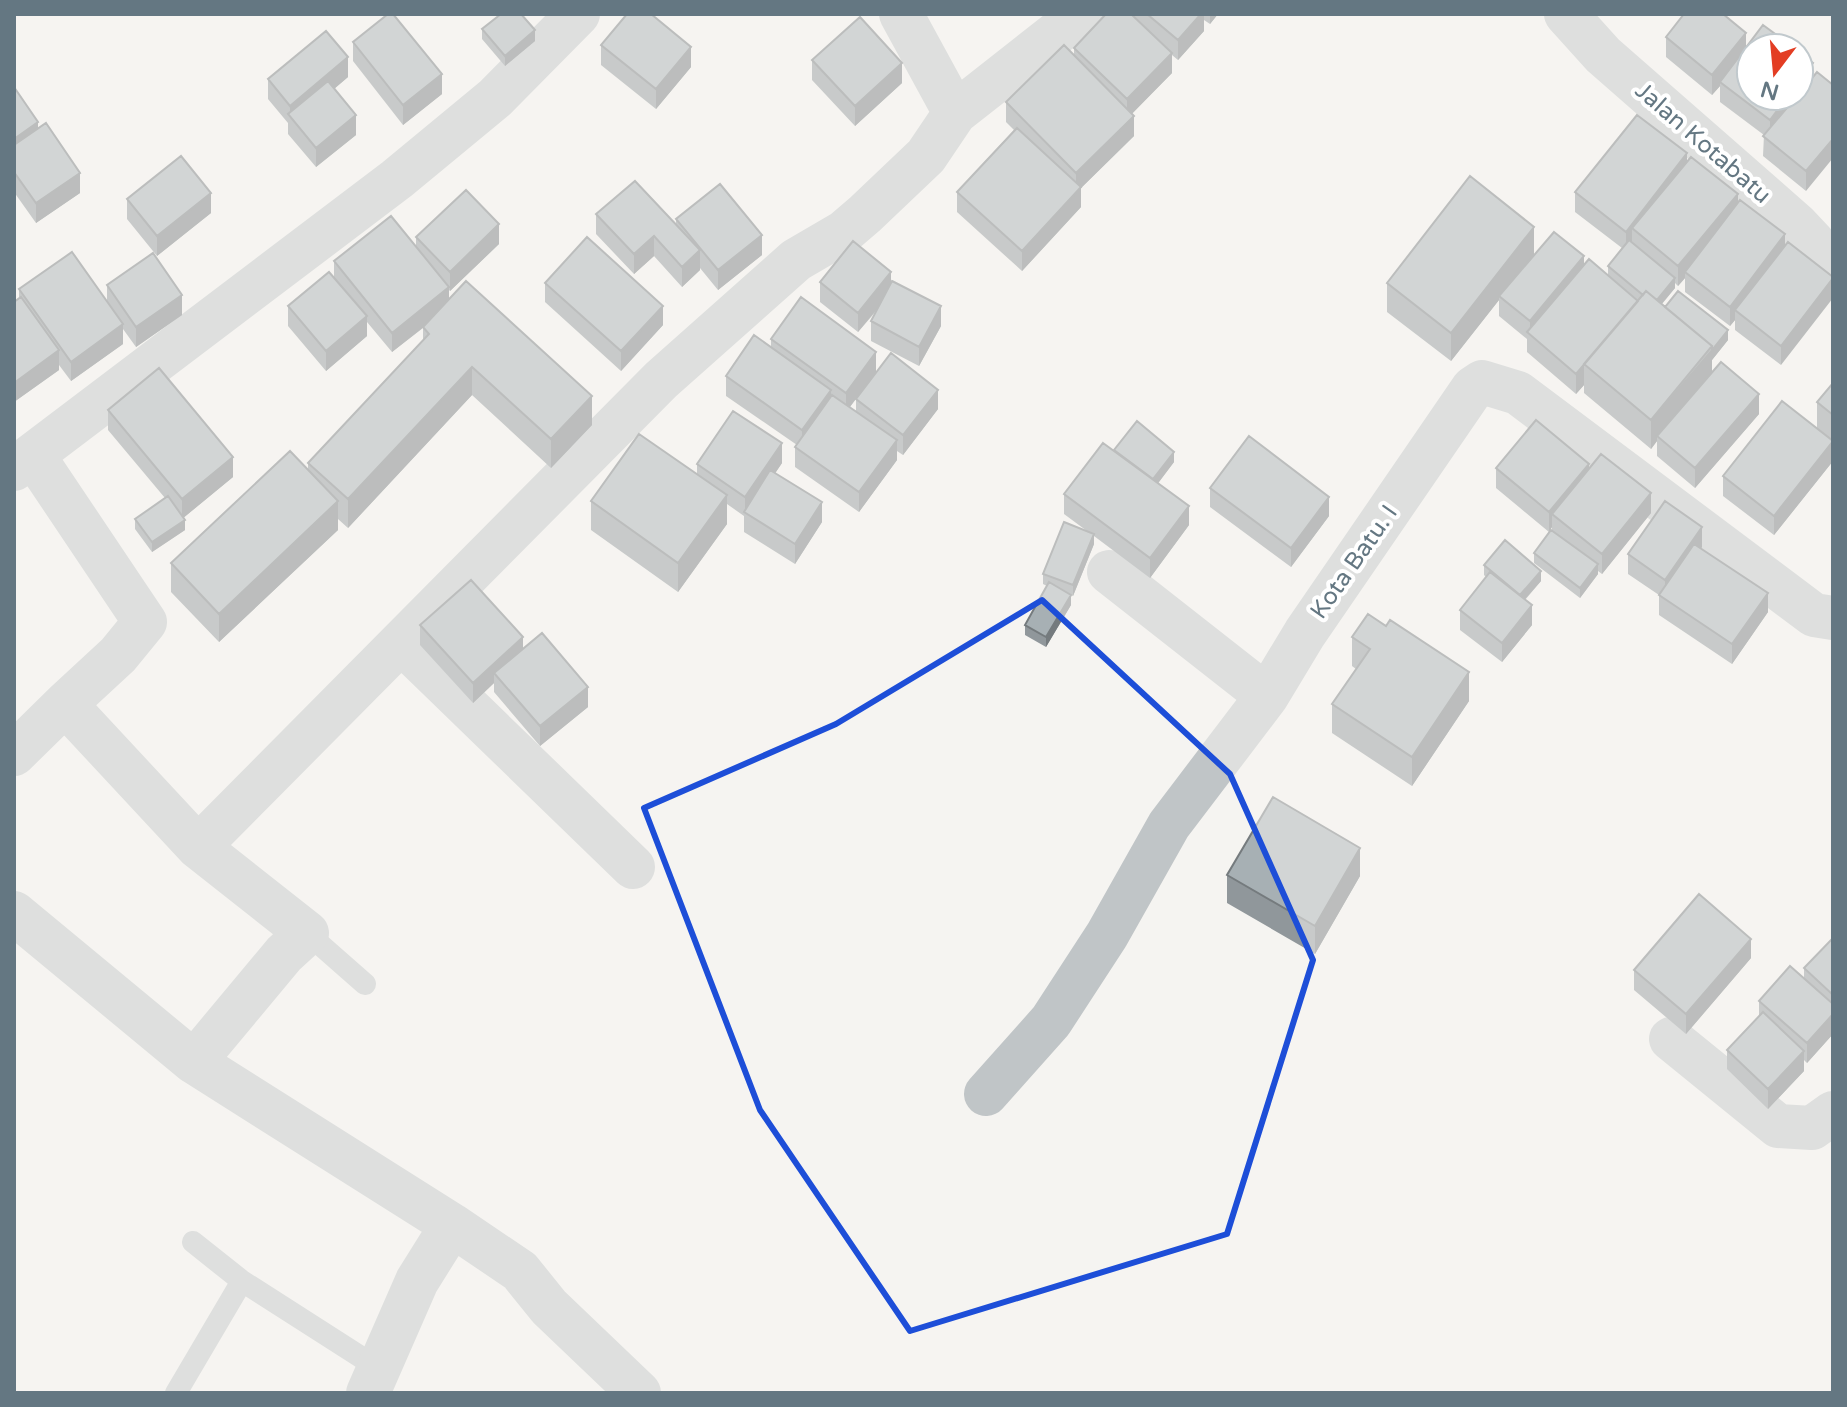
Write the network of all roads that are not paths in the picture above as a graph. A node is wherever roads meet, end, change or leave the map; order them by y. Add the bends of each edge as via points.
1 (578, 14) edge
2 (901, 14) edge
3 (1081, 14) edge
4 (1566, 14) edge
5 (955, 113) junction
6 (1833, 278) edge
7 (23, 462) edge
8 (1109, 572) dead end
9 (1833, 618) edge
10 (402, 643) junction
11 (1267, 696) junction
12 (65, 704) junction
13 (14, 754) edge
14 (198, 847) junction
15 (633, 867) dead end
16 (14, 913) edge
17 (307, 933) junction
18 (365, 984) dead end
19 (1671, 1039) dead end
20 (194, 1062) junction
21 (986, 1094) dead end
22 (1833, 1113) edge
23 (452, 1225) junction
24 (193, 1242) dead end
25 (242, 1281) junction
26 (373, 1380) edge
27 (176, 1393) edge
28 (639, 1393) edge

1 - 7 street via 495,98 397,179
2 - 5 street
3 - 5 street
4 - 6 street, Jalan Kotabatu via 1603,55 1797,225
5 - 10 street via 926,156 890,192 844,232 796,260 661,380
7 - 12 street via 145,622
8 - 11 street
9 - 11 street, Kota Batu. I via 1814,615 1518,393 1482,382 1313,621
10 - 14 street
10 - 15 street
11 - 21 street, Kota Batu. I via 1169,825 1051,1021
12 - 13 street
12 - 14 street
14 - 17 street
16 - 20 street
17 - 18 lane
17 - 20 street
19 - 22 street via 1778,1126 1812,1128
20 - 23 street
23 - 26 street via 417,1281
23 - 28 street via 520,1271 549,1307
24 - 25 lane
25 - 26 lane
25 - 27 lane

